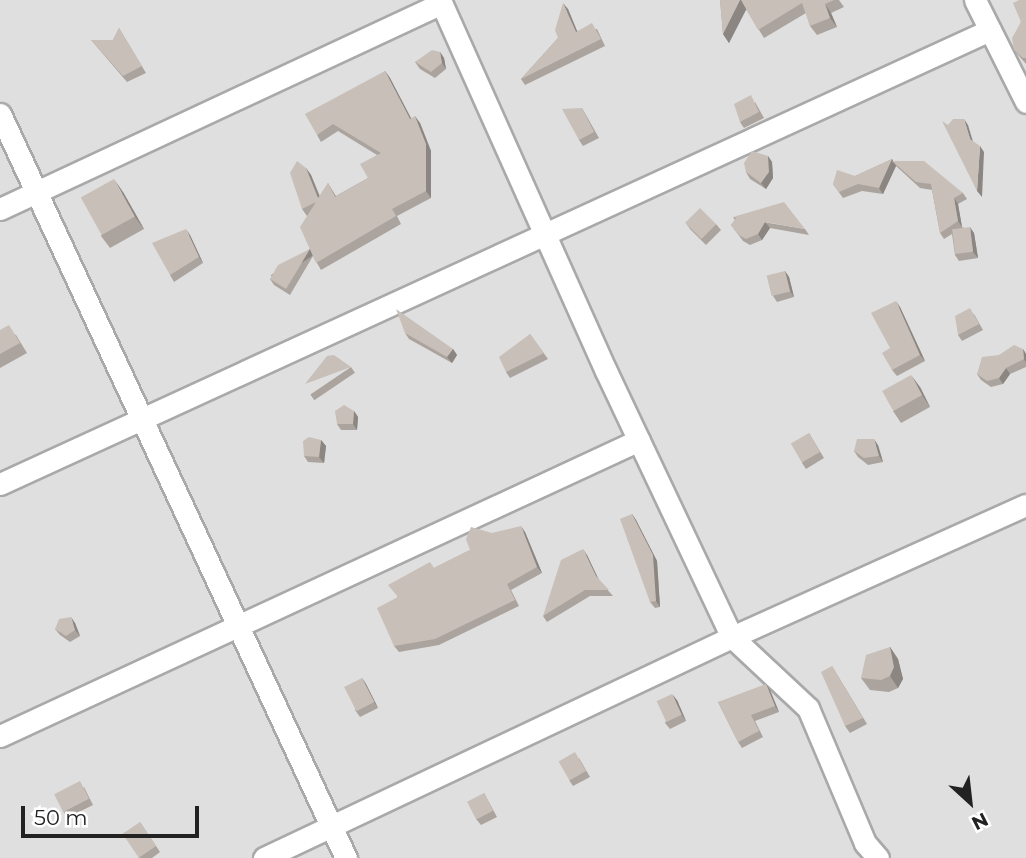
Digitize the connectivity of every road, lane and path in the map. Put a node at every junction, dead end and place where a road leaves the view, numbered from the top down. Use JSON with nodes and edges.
{"nodes":[{"id":1,"x":975,"y":0,"type":"edge"},
{"id":2,"x":440,"y":2,"type":"edge"},
{"id":3,"x":990,"y":30,"type":"junction"},
{"id":4,"x":1026,"y":102,"type":"edge"},
{"id":5,"x":0,"y":114,"type":"edge"},
{"id":6,"x":36,"y":192,"type":"junction"},
{"id":7,"x":0,"y":209,"type":"edge"},
{"id":8,"x":545,"y":235,"type":"junction"},
{"id":9,"x":142,"y":420,"type":"junction"},
{"id":10,"x":639,"y":440,"type":"junction"},
{"id":11,"x":0,"y":484,"type":"edge"},
{"id":12,"x":1026,"y":505,"type":"edge"},
{"id":13,"x":237,"y":624,"type":"junction"},
{"id":14,"x":732,"y":637,"type":"junction"},
{"id":15,"x":0,"y":736,"type":"edge"},
{"id":16,"x":331,"y":827,"type":"junction"},
{"id":17,"x":264,"y":858,"type":"edge"},
{"id":18,"x":346,"y":858,"type":"edge"},
{"id":19,"x":878,"y":858,"type":"edge"}],
"edges":[{"from":1,"to":3,"type":"street"},
{"from":2,"to":6,"type":"street"},
{"from":2,"to":8,"type":"street"},
{"from":3,"to":4,"type":"street"},
{"from":3,"to":8,"type":"street"},
{"from":5,"to":6,"type":"street"},
{"from":6,"to":7,"type":"street"},
{"from":6,"to":9,"type":"street"},
{"from":8,"to":9,"type":"street"},
{"from":8,"to":10,"type":"street"},
{"from":9,"to":11,"type":"street"},
{"from":9,"to":13,"type":"street"},
{"from":10,"to":13,"type":"street"},
{"from":10,"to":14,"type":"street"},
{"from":12,"to":14,"type":"street"},
{"from":13,"to":15,"type":"street"},
{"from":13,"to":16,"type":"street"},
{"from":14,"to":16,"type":"street"},
{"from":14,"to":19,"type":"street"},
{"from":16,"to":17,"type":"street"},
{"from":16,"to":18,"type":"street"}]}
